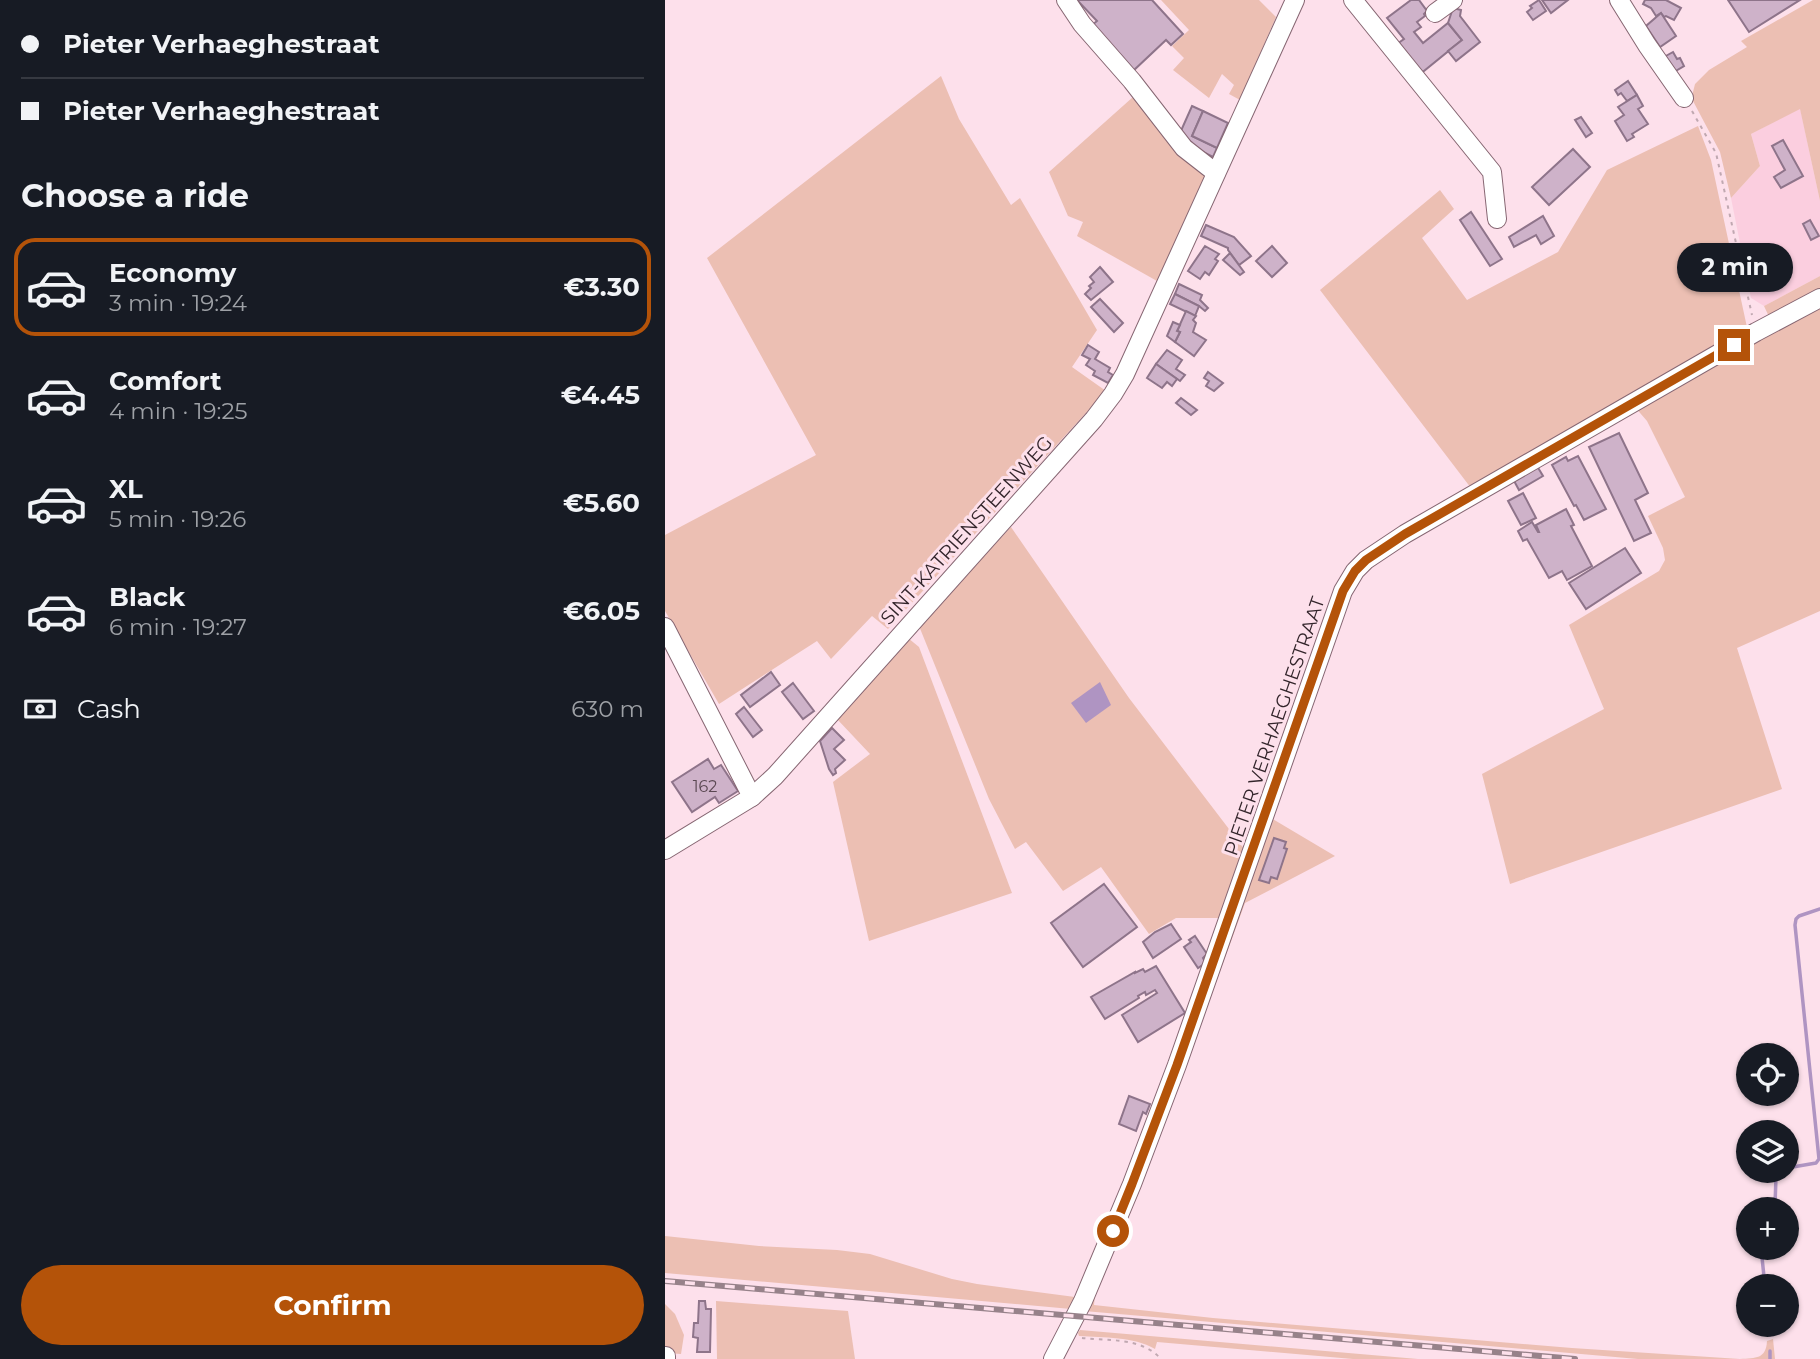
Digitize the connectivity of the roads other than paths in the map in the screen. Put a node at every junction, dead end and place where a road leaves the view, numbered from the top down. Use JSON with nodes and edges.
{"nodes":[{"id":1,"x":1066,"y":0,"type":"edge"},
{"id":2,"x":1296,"y":0,"type":"edge"},
{"id":3,"x":1353,"y":0,"type":"edge"},
{"id":4,"x":1453,"y":0,"type":"edge"},
{"id":5,"x":1619,"y":0,"type":"edge"},
{"id":6,"x":1436,"y":13,"type":"dead end"},
{"id":7,"x":1684,"y":98,"type":"road end"},
{"id":8,"x":1216,"y":173,"type":"junction"},
{"id":9,"x":1497,"y":219,"type":"dead end"},
{"id":10,"x":1820,"y":298,"type":"edge"},
{"id":11,"x":665,"y":627,"type":"edge"},
{"id":12,"x":752,"y":797,"type":"junction"},
{"id":13,"x":665,"y":850,"type":"edge"},
{"id":14,"x":1053,"y":1359,"type":"edge"}],
"edges":[{"from":1,"to":8,"type":"street"},
{"from":2,"to":8,"type":"street","name":"SINT-KATRIENSTEENWEG"},
{"from":3,"to":9,"type":"street"},
{"from":4,"to":6,"type":"street"},
{"from":5,"to":7,"type":"street"},
{"from":8,"to":12,"type":"street","name":"SINT-KATRIENSTEENWEG"},
{"from":10,"to":14,"type":"street","name":"PIETER VERHAEGHESTRAAT"},
{"from":11,"to":12,"type":"street"},
{"from":12,"to":13,"type":"street","name":"SINT-KATRIENSTEENWEG"}]}
